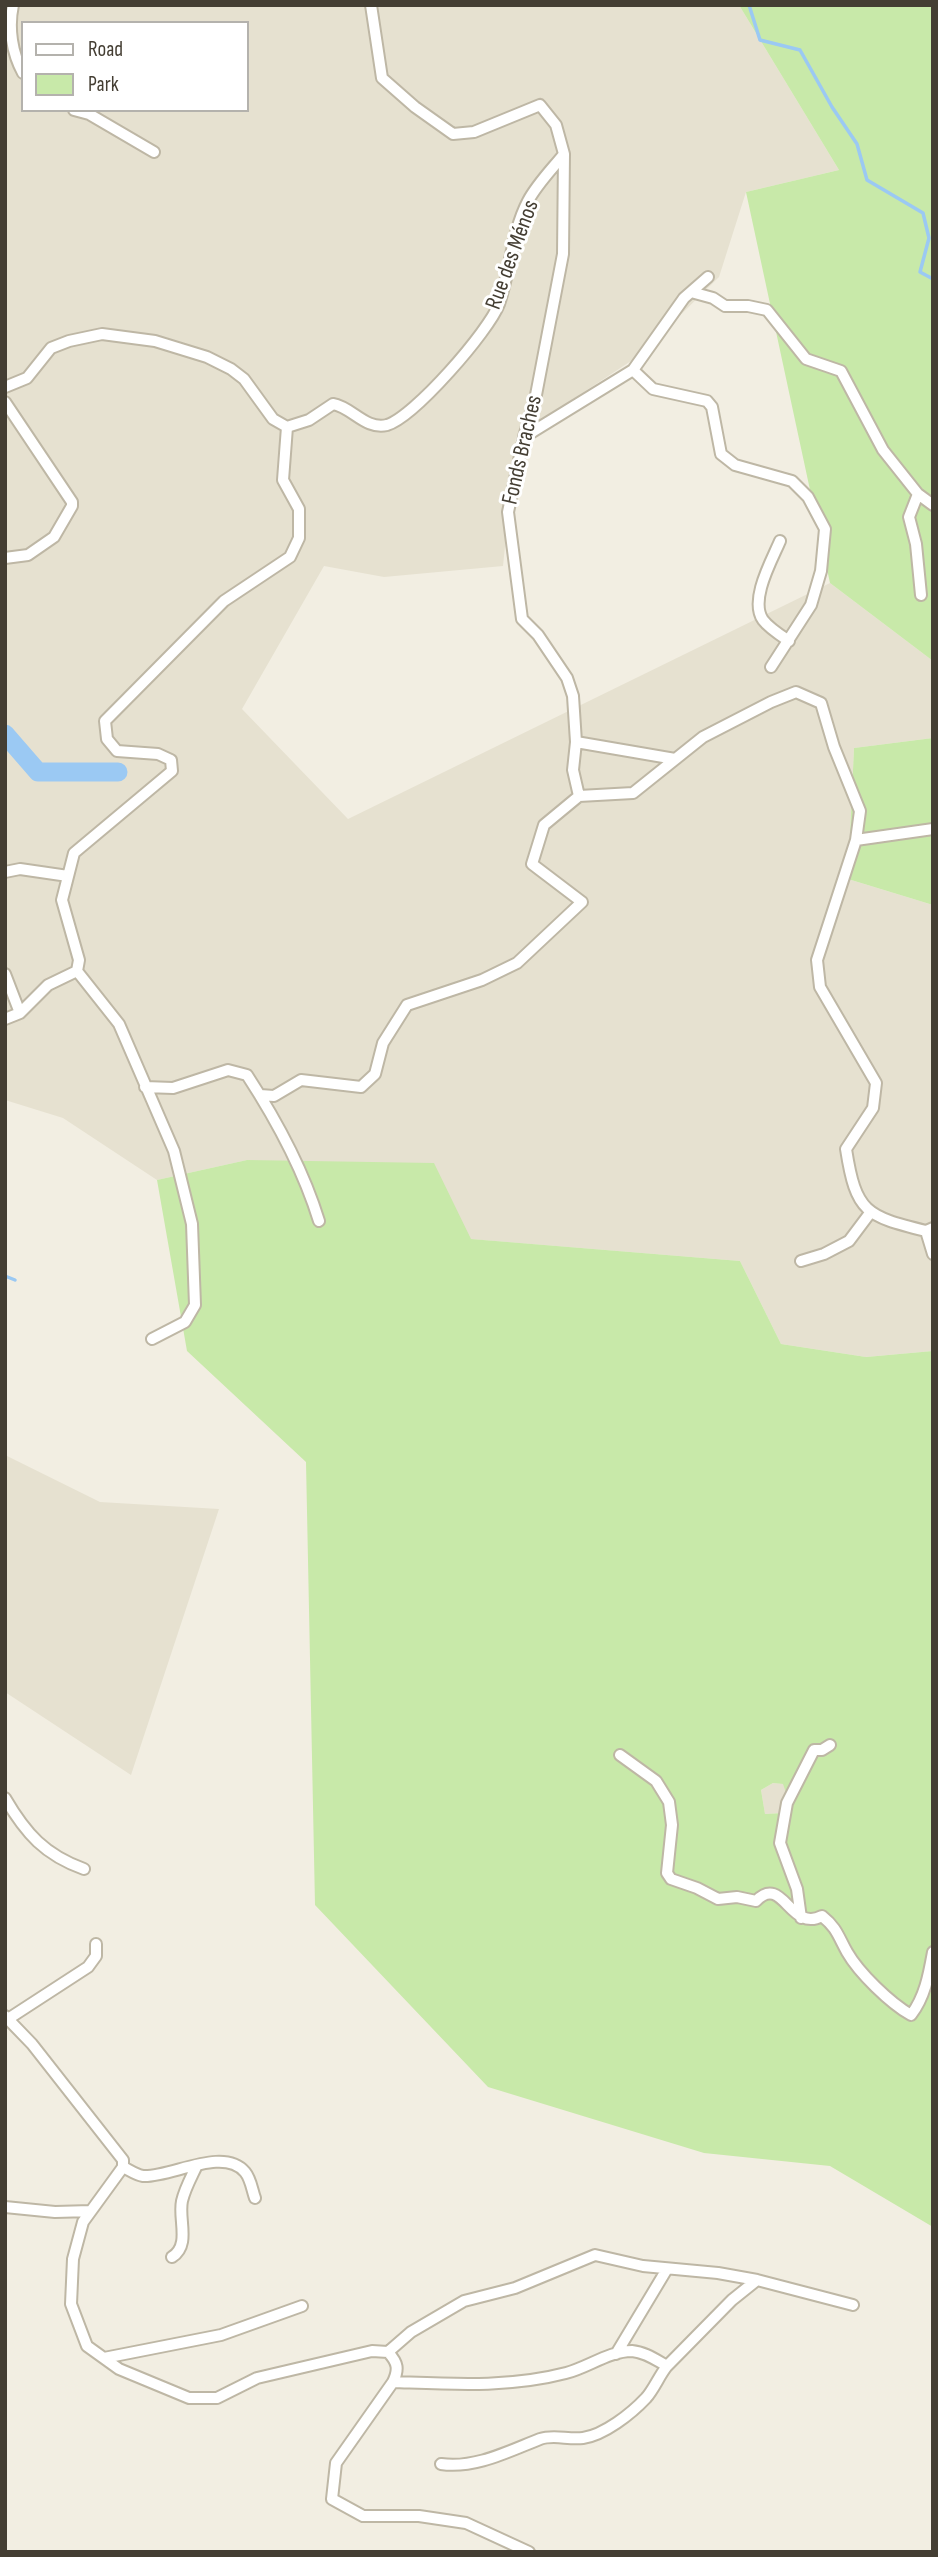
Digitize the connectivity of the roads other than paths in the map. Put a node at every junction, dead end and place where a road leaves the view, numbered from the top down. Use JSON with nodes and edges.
{"nodes":[{"id":1,"x":13,"y":5,"type":"edge"},
{"id":2,"x":371,"y":5,"type":"edge"},
{"id":3,"x":21,"y":69,"type":"edge"},
{"id":4,"x":82,"y":112,"type":"edge"},
{"id":5,"x":154,"y":152,"type":"dead end"},
{"id":6,"x":564,"y":154,"type":"junction"},
{"id":7,"x":708,"y":277,"type":"dead end"},
{"id":8,"x":691,"y":292,"type":"junction"},
{"id":9,"x":633,"y":370,"type":"junction"},
{"id":10,"x":5,"y":387,"type":"edge"},
{"id":11,"x":5,"y":402,"type":"edge"},
{"id":12,"x":287,"y":427,"type":"junction"},
{"id":13,"x":524,"y":437,"type":"junction"},
{"id":14,"x":918,"y":494,"type":"junction"},
{"id":15,"x":933,"y":505,"type":"edge"},
{"id":16,"x":780,"y":541,"type":"dead end"},
{"id":17,"x":5,"y":558,"type":"edge"},
{"id":18,"x":921,"y":595,"type":"dead end"},
{"id":19,"x":789,"y":641,"type":"junction"},
{"id":20,"x":771,"y":667,"type":"dead end"},
{"id":21,"x":576,"y":742,"type":"junction"},
{"id":22,"x":675,"y":759,"type":"junction"},
{"id":23,"x":579,"y":796,"type":"junction"},
{"id":24,"x":933,"y":829,"type":"edge"},
{"id":25,"x":856,"y":840,"type":"junction"},
{"id":26,"x":5,"y":872,"type":"edge"},
{"id":27,"x":68,"y":876,"type":"junction"},
{"id":28,"x":77,"y":971,"type":"junction"},
{"id":29,"x":5,"y":974,"type":"edge"},
{"id":30,"x":20,"y":1013,"type":"junction"},
{"id":31,"x":5,"y":1019,"type":"edge"},
{"id":32,"x":145,"y":1087,"type":"junction"},
{"id":33,"x":260,"y":1095,"type":"junction"},
{"id":34,"x":870,"y":1213,"type":"junction"},
{"id":35,"x":319,"y":1222,"type":"dead end"},
{"id":36,"x":930,"y":1229,"type":"edge"},
{"id":37,"x":933,"y":1254,"type":"edge"},
{"id":38,"x":801,"y":1261,"type":"dead end"},
{"id":39,"x":152,"y":1339,"type":"dead end"},
{"id":40,"x":830,"y":1745,"type":"dead end"},
{"id":41,"x":620,"y":1755,"type":"dead end"},
{"id":42,"x":5,"y":1798,"type":"edge"},
{"id":43,"x":84,"y":1869,"type":"dead end"},
{"id":44,"x":801,"y":1918,"type":"junction"},
{"id":45,"x":96,"y":1944,"type":"dead end"},
{"id":46,"x":933,"y":1952,"type":"edge"},
{"id":47,"x":7,"y":2017,"type":"edge"},
{"id":48,"x":197,"y":2165,"type":"junction"},
{"id":49,"x":123,"y":2166,"type":"junction"},
{"id":50,"x":255,"y":2198,"type":"dead end"},
{"id":51,"x":5,"y":2207,"type":"edge"},
{"id":52,"x":90,"y":2211,"type":"junction"},
{"id":53,"x":172,"y":2257,"type":"dead end"},
{"id":54,"x":667,"y":2269,"type":"junction"},
{"id":55,"x":757,"y":2280,"type":"junction"},
{"id":56,"x":853,"y":2305,"type":"dead end"},
{"id":57,"x":302,"y":2306,"type":"dead end"},
{"id":58,"x":388,"y":2352,"type":"junction"},
{"id":59,"x":617,"y":2354,"type":"junction"},
{"id":60,"x":104,"y":2358,"type":"junction"},
{"id":61,"x":667,"y":2366,"type":"junction"},
{"id":62,"x":393,"y":2382,"type":"junction"},
{"id":63,"x":441,"y":2464,"type":"dead end"},
{"id":64,"x":529,"y":2552,"type":"edge"}],
"edges":[{"from":1,"to":3,"type":"street"},
{"from":2,"to":6,"type":"street","name":"Fonds Braches"},
{"from":4,"to":5,"type":"street"},
{"from":6,"to":12,"type":"street","name":"Rue des Ménos"},
{"from":6,"to":13,"type":"street","name":"Fonds Braches"},
{"from":7,"to":8,"type":"street"},
{"from":8,"to":9,"type":"street"},
{"from":8,"to":14,"type":"street"},
{"from":9,"to":13,"type":"street"},
{"from":9,"to":19,"type":"street"},
{"from":10,"to":12,"type":"street"},
{"from":11,"to":17,"type":"street"},
{"from":12,"to":27,"type":"street"},
{"from":13,"to":21,"type":"street","name":"Fonds Braches"},
{"from":14,"to":15,"type":"street"},
{"from":14,"to":18,"type":"street"},
{"from":16,"to":19,"type":"street"},
{"from":19,"to":20,"type":"street"},
{"from":21,"to":22,"type":"street"},
{"from":21,"to":23,"type":"street","name":"Fonds Braches"},
{"from":22,"to":23,"type":"street"},
{"from":22,"to":25,"type":"street"},
{"from":23,"to":33,"type":"street"},
{"from":24,"to":25,"type":"street"},
{"from":25,"to":34,"type":"street"},
{"from":26,"to":27,"type":"street"},
{"from":27,"to":28,"type":"street"},
{"from":28,"to":30,"type":"street"},
{"from":28,"to":32,"type":"street"},
{"from":29,"to":30,"type":"street"},
{"from":30,"to":31,"type":"street"},
{"from":32,"to":33,"type":"street"},
{"from":32,"to":39,"type":"street"},
{"from":33,"to":35,"type":"street"},
{"from":34,"to":36,"type":"street"},
{"from":34,"to":38,"type":"street"},
{"from":36,"to":37,"type":"street"},
{"from":40,"to":44,"type":"street"},
{"from":41,"to":44,"type":"street"},
{"from":42,"to":43,"type":"street"},
{"from":44,"to":46,"type":"street"},
{"from":45,"to":47,"type":"street"},
{"from":47,"to":49,"type":"street"},
{"from":48,"to":49,"type":"street"},
{"from":48,"to":50,"type":"street"},
{"from":48,"to":53,"type":"street"},
{"from":49,"to":52,"type":"street"},
{"from":51,"to":52,"type":"street"},
{"from":52,"to":60,"type":"street"},
{"from":54,"to":55,"type":"street"},
{"from":54,"to":58,"type":"street"},
{"from":54,"to":59,"type":"street"},
{"from":55,"to":56,"type":"street"},
{"from":55,"to":61,"type":"street"},
{"from":57,"to":60,"type":"street"},
{"from":58,"to":60,"type":"street"},
{"from":58,"to":62,"type":"street"},
{"from":59,"to":61,"type":"street"},
{"from":59,"to":62,"type":"street"},
{"from":61,"to":63,"type":"street"},
{"from":62,"to":64,"type":"street"}]}
